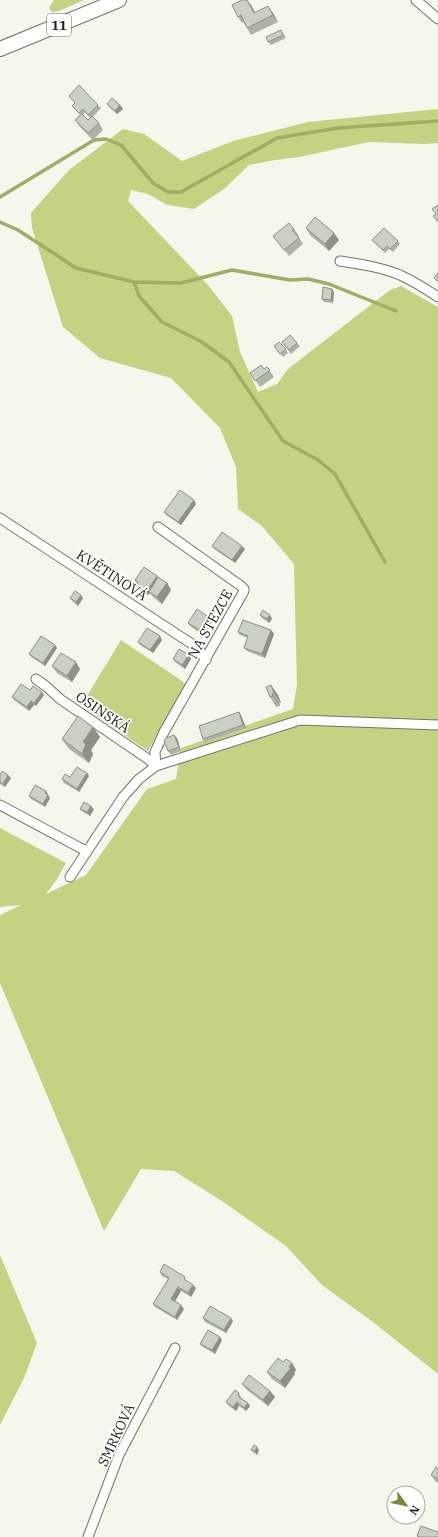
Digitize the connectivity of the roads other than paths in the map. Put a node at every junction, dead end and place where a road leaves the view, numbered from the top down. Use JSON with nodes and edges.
{"nodes":[{"id":1,"x":119,"y":0,"type":"edge"},
{"id":2,"x":416,"y":0,"type":"edge"},
{"id":3,"x":438,"y":19,"type":"edge"},
{"id":4,"x":0,"y":49,"type":"edge"},
{"id":5,"x":340,"y":261,"type":"dead end"},
{"id":6,"x":438,"y":297,"type":"edge"},
{"id":7,"x":0,"y":518,"type":"edge"},
{"id":8,"x":158,"y":527,"type":"dead end"},
{"id":9,"x":206,"y":660,"type":"junction"},
{"id":10,"x":36,"y":679,"type":"dead end"},
{"id":11,"x":438,"y":725,"type":"edge"},
{"id":12,"x":156,"y":766,"type":"junction"},
{"id":13,"x":0,"y":806,"type":"edge"},
{"id":14,"x":86,"y":851,"type":"junction"},
{"id":15,"x":70,"y":877,"type":"dead end"},
{"id":16,"x":175,"y":1348,"type":"dead end"},
{"id":17,"x":88,"y":1537,"type":"edge"}],
"edges":[{"from":1,"to":4,"type":"main road","number":"11"},
{"from":2,"to":3,"type":"street"},
{"from":5,"to":6,"type":"street"},
{"from":7,"to":9,"type":"street","name":"KVĚTINOVÁ"},
{"from":8,"to":9,"type":"street","name":"NA STEZCE"},
{"from":9,"to":12,"type":"street","name":"NA STEZCE"},
{"from":10,"to":12,"type":"street","name":"OSINSKÁ"},
{"from":11,"to":12,"type":"street"},
{"from":12,"to":14,"type":"street"},
{"from":13,"to":14,"type":"street"},
{"from":14,"to":15,"type":"street"},
{"from":16,"to":17,"type":"street","name":"SMRKOVÁ"}]}
